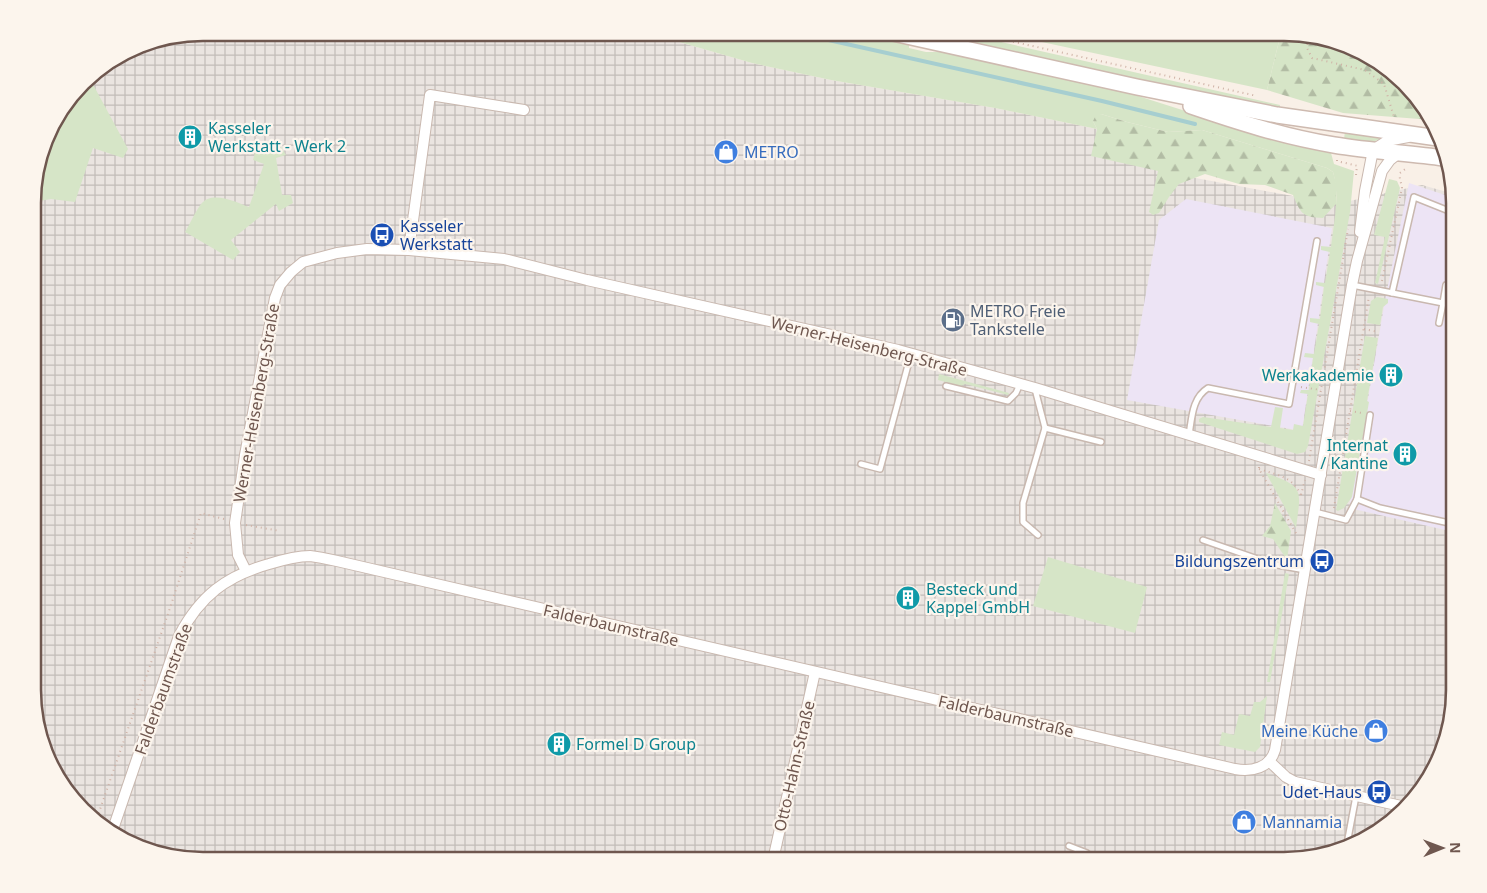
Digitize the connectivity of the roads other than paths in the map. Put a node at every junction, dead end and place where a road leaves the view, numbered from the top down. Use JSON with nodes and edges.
{"nodes":[{"id":1,"x":950,"y":41,"type":"edge"},
{"id":2,"x":1137,"y":87,"type":"junction"},
{"id":3,"x":524,"y":110,"type":"dead end"},
{"id":4,"x":1421,"y":136,"type":"junction"},
{"id":5,"x":1431,"y":137,"type":"edge"},
{"id":6,"x":1374,"y":150,"type":"junction"},
{"id":7,"x":1400,"y":152,"type":"junction"},
{"id":8,"x":1439,"y":157,"type":"edge"},
{"id":9,"x":1445,"y":209,"type":"edge"},
{"id":10,"x":1317,"y":241,"type":"dead end"},
{"id":11,"x":409,"y":250,"type":"junction"},
{"id":12,"x":1357,"y":261,"type":"junction"},
{"id":13,"x":1352,"y":285,"type":"junction"},
{"id":14,"x":1445,"y":291,"type":"edge"},
{"id":15,"x":1392,"y":293,"type":"junction"},
{"id":16,"x":1443,"y":304,"type":"junction"},
{"id":17,"x":1440,"y":323,"type":"dead end"},
{"id":18,"x":911,"y":354,"type":"junction"},
{"id":19,"x":1020,"y":384,"type":"junction"},
{"id":20,"x":946,"y":386,"type":"dead end"},
{"id":21,"x":1035,"y":388,"type":"junction"},
{"id":22,"x":1370,"y":415,"type":"road end"},
{"id":23,"x":1045,"y":428,"type":"junction"},
{"id":24,"x":1189,"y":435,"type":"junction"},
{"id":25,"x":1101,"y":442,"type":"dead end"},
{"id":26,"x":861,"y":464,"type":"dead end"},
{"id":27,"x":1321,"y":475,"type":"junction"},
{"id":28,"x":1356,"y":499,"type":"junction"},
{"id":29,"x":1315,"y":512,"type":"junction"},
{"id":30,"x":1445,"y":522,"type":"edge"},
{"id":31,"x":1038,"y":535,"type":"dead end"},
{"id":32,"x":1203,"y":540,"type":"dead end"},
{"id":33,"x":1305,"y":570,"type":"junction"},
{"id":34,"x":246,"y":571,"type":"junction"},
{"id":35,"x":815,"y":672,"type":"junction"},
{"id":36,"x":1269,"y":761,"type":"junction"},
{"id":37,"x":1356,"y":796,"type":"junction"},
{"id":38,"x":1397,"y":805,"type":"edge"},
{"id":39,"x":115,"y":825,"type":"edge"},
{"id":40,"x":1348,"y":838,"type":"edge"},
{"id":41,"x":1069,"y":846,"type":"dead end"},
{"id":42,"x":774,"y":851,"type":"edge"},
{"id":43,"x":1082,"y":851,"type":"edge"}],
"edges":[{"from":1,"to":2,"type":"main road"},
{"from":2,"to":4,"type":"main road"},
{"from":2,"to":6,"type":"main road"},
{"from":3,"to":11,"type":"street"},
{"from":4,"to":5,"type":"main road"},
{"from":4,"to":6,"type":"street"},
{"from":6,"to":7,"type":"main road"},
{"from":6,"to":12,"type":"street"},
{"from":7,"to":8,"type":"main road"},
{"from":7,"to":12,"type":"street"},
{"from":9,"to":15,"type":"lane"},
{"from":10,"to":24,"type":"lane"},
{"from":11,"to":18,"type":"street","name":"Werner-Heisenberg-Straße"},
{"from":11,"to":34,"type":"street","name":"Werner-Heisenberg-Straße"},
{"from":12,"to":13,"type":"street"},
{"from":13,"to":15,"type":"lane"},
{"from":13,"to":27,"type":"street"},
{"from":14,"to":16,"type":"lane"},
{"from":15,"to":16,"type":"lane"},
{"from":16,"to":17,"type":"lane"},
{"from":18,"to":19,"type":"street","name":"Werner-Heisenberg-Straße"},
{"from":18,"to":26,"type":"lane"},
{"from":19,"to":20,"type":"lane"},
{"from":19,"to":21,"type":"street","name":"Werner-Heisenberg-Straße"},
{"from":21,"to":23,"type":"lane"},
{"from":21,"to":24,"type":"street","name":"Werner-Heisenberg-Straße"},
{"from":22,"to":28,"type":"lane"},
{"from":23,"to":25,"type":"lane"},
{"from":23,"to":31,"type":"lane"},
{"from":24,"to":27,"type":"street","name":"Werner-Heisenberg-Straße"},
{"from":27,"to":29,"type":"street"},
{"from":28,"to":29,"type":"lane"},
{"from":28,"to":30,"type":"lane"},
{"from":29,"to":33,"type":"street"},
{"from":32,"to":33,"type":"lane"},
{"from":33,"to":36,"type":"street"},
{"from":34,"to":35,"type":"street","name":"Falderbaumstraße"},
{"from":34,"to":39,"type":"street","name":"Falderbaumstraße"},
{"from":35,"to":36,"type":"street","name":"Falderbaumstraße"},
{"from":35,"to":42,"type":"street","name":"Otto-Hahn-Straße"},
{"from":36,"to":37,"type":"street"},
{"from":37,"to":38,"type":"street"},
{"from":37,"to":40,"type":"lane"},
{"from":41,"to":43,"type":"lane"}]}
